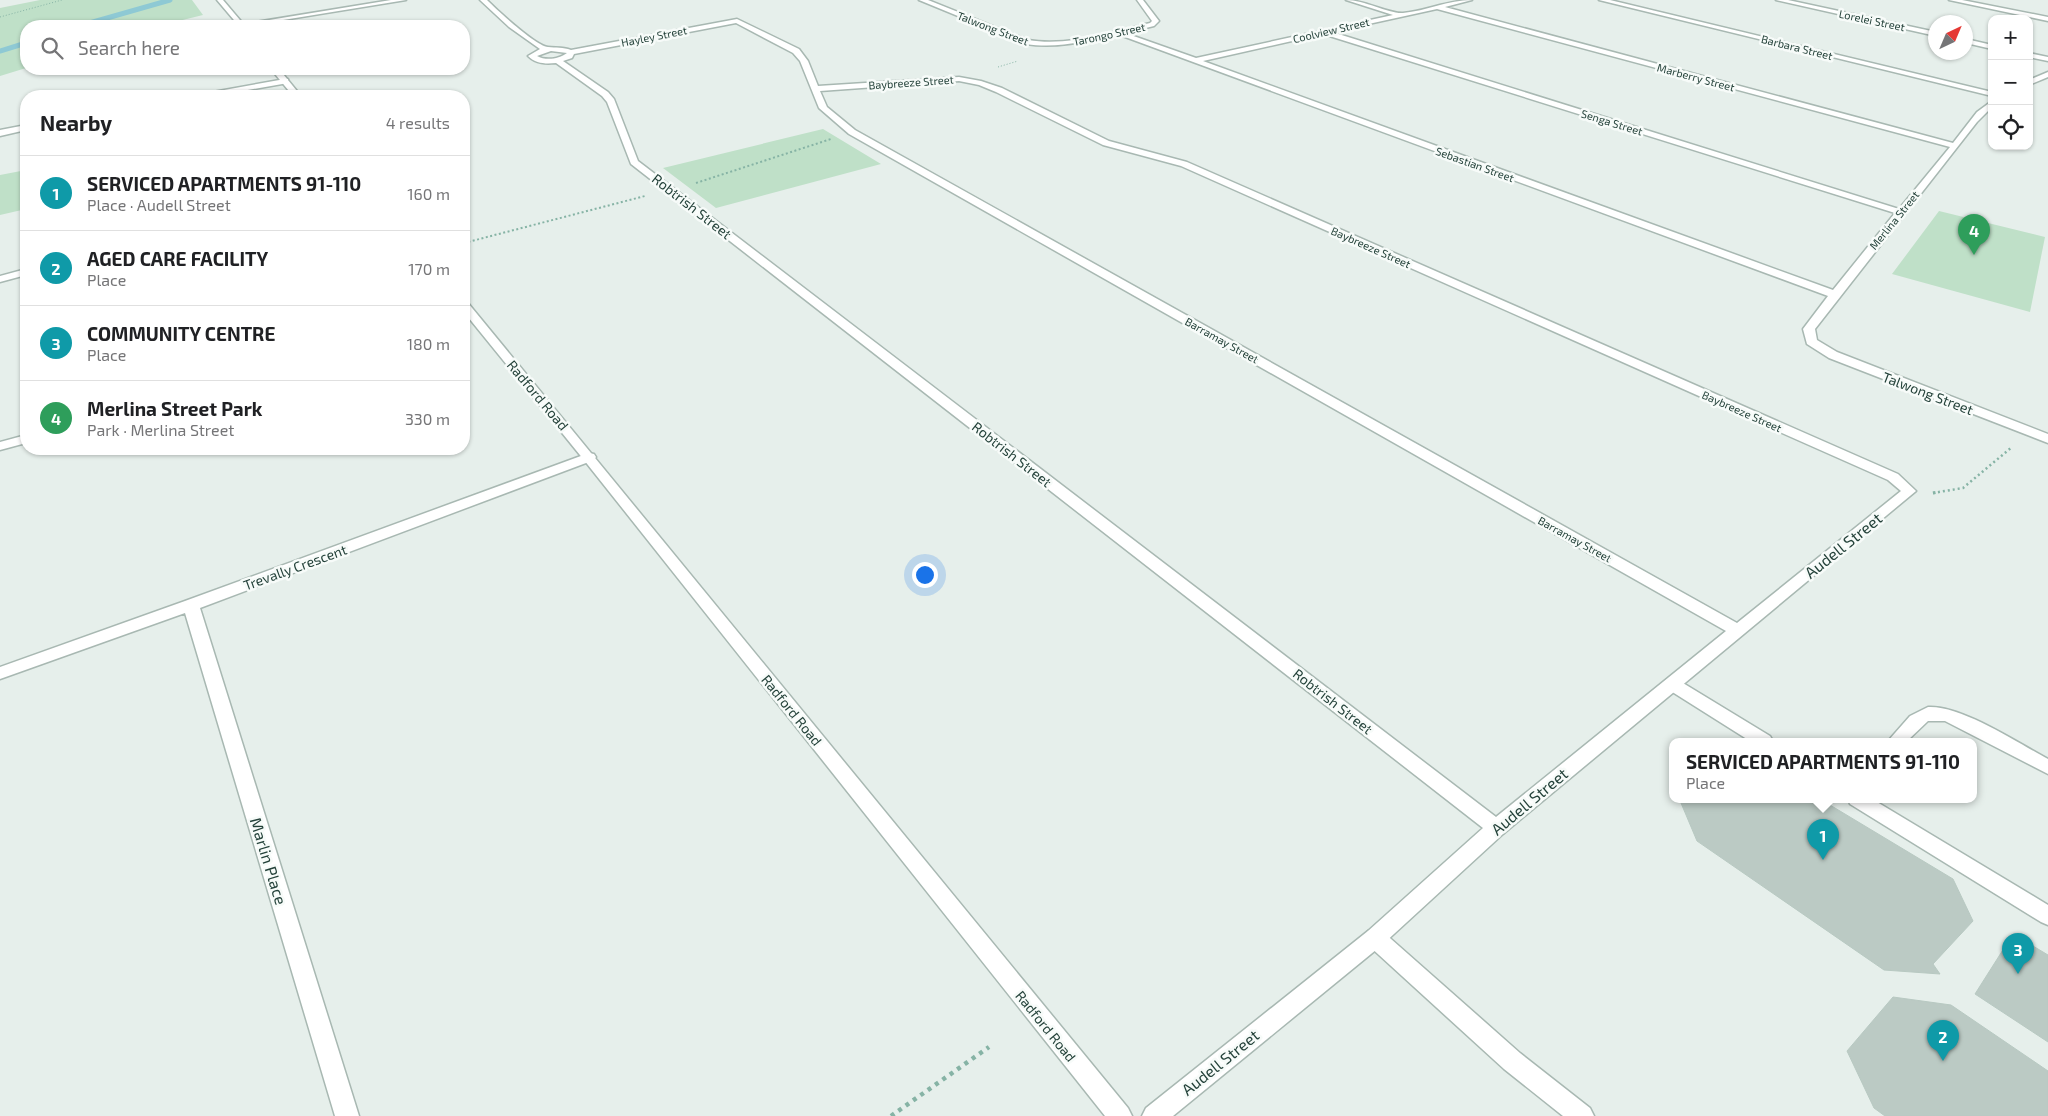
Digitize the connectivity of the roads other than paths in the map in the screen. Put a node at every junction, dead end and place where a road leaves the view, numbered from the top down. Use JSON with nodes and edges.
{"nodes":[{"id":1,"x":220,"y":0,"type":"edge"},
{"id":2,"x":403,"y":0,"type":"edge"},
{"id":3,"x":483,"y":0,"type":"edge"},
{"id":4,"x":922,"y":0,"type":"edge"},
{"id":5,"x":1140,"y":0,"type":"edge"},
{"id":6,"x":1349,"y":0,"type":"edge"},
{"id":7,"x":1469,"y":0,"type":"edge"},
{"id":8,"x":1602,"y":0,"type":"edge"},
{"id":9,"x":1779,"y":0,"type":"edge"},
{"id":10,"x":1952,"y":0,"type":"edge"},
{"id":11,"x":1436,"y":7,"type":"junction"},
{"id":12,"x":1401,"y":15,"type":"junction"},
{"id":13,"x":2048,"y":19,"type":"edge"},
{"id":14,"x":237,"y":20,"type":"edge"},
{"id":15,"x":279,"y":20,"type":"edge"},
{"id":16,"x":737,"y":21,"type":"joint"},
{"id":17,"x":1117,"y":32,"type":"junction"},
{"id":18,"x":1324,"y":32,"type":"junction"},
{"id":19,"x":1928,"y":32,"type":"edge"},
{"id":20,"x":1066,"y":43,"type":"joint"},
{"id":21,"x":1973,"y":43,"type":"edge"},
{"id":22,"x":1988,"y":46,"type":"edge"},
{"id":23,"x":546,"y":50,"type":"junction"},
{"id":24,"x":571,"y":52,"type":"junction"},
{"id":25,"x":2033,"y":56,"type":"edge"},
{"id":26,"x":2048,"y":59,"type":"edge"},
{"id":27,"x":557,"y":60,"type":"junction"},
{"id":28,"x":1193,"y":61,"type":"junction"},
{"id":29,"x":2048,"y":74,"type":"edge"},
{"id":30,"x":280,"y":75,"type":"edge"},
{"id":31,"x":285,"y":81,"type":"junction"},
{"id":32,"x":2033,"y":82,"type":"edge"},
{"id":33,"x":815,"y":89,"type":"junction"},
{"id":34,"x":235,"y":90,"type":"edge"},
{"id":35,"x":292,"y":90,"type":"edge"},
{"id":36,"x":1988,"y":93,"type":"edge"},
{"id":37,"x":1989,"y":105,"type":"edge"},
{"id":38,"x":20,"y":129,"type":"edge"},
{"id":39,"x":0,"y":133,"type":"edge"},
{"id":40,"x":1955,"y":146,"type":"junction"},
{"id":41,"x":1900,"y":212,"type":"junction"},
{"id":42,"x":20,"y":274,"type":"edge"},
{"id":43,"x":0,"y":279,"type":"edge"},
{"id":44,"x":1834,"y":294,"type":"junction"},
{"id":45,"x":470,"y":312,"type":"edge"},
{"id":46,"x":1811,"y":342,"type":"joint"},
{"id":47,"x":2048,"y":439,"type":"edge"},
{"id":48,"x":20,"y":441,"type":"edge"},
{"id":49,"x":0,"y":446,"type":"edge"},
{"id":50,"x":589,"y":457,"type":"junction"},
{"id":51,"x":1909,"y":491,"type":"joint"},
{"id":52,"x":191,"y":605,"type":"junction"},
{"id":53,"x":1738,"y":631,"type":"junction"},
{"id":54,"x":0,"y":674,"type":"edge"},
{"id":55,"x":1672,"y":684,"type":"junction"},
{"id":56,"x":1759,"y":738,"type":"edge"},
{"id":57,"x":1900,"y":738,"type":"edge"},
{"id":58,"x":2048,"y":767,"type":"edge"},
{"id":59,"x":1864,"y":803,"type":"edge"},
{"id":60,"x":1496,"y":828,"type":"junction"},
{"id":61,"x":2048,"y":916,"type":"edge"},
{"id":62,"x":1375,"y":938,"type":"junction"},
{"id":63,"x":347,"y":1116,"type":"edge"},
{"id":64,"x":1120,"y":1116,"type":"edge"},
{"id":65,"x":1154,"y":1116,"type":"edge"},
{"id":66,"x":1582,"y":1116,"type":"edge"}],
"edges":[{"from":1,"to":14,"type":"street"},
{"from":2,"to":15,"type":"street"},
{"from":3,"to":23,"type":"street"},
{"from":4,"to":20,"type":"street","name":"Talwong Street"},
{"from":5,"to":17,"type":"street","name":"Tarongo Street"},
{"from":6,"to":12,"type":"street"},
{"from":7,"to":11,"type":"street","name":"Coolview Street"},
{"from":8,"to":36,"type":"street","name":"Barbara Street"},
{"from":9,"to":19,"type":"street","name":"Lorelei Street"},
{"from":10,"to":13,"type":"street"},
{"from":11,"to":12,"type":"street","name":"Coolview Street"},
{"from":11,"to":40,"type":"street","name":"Marberry Street"},
{"from":12,"to":18,"type":"street","name":"Coolview Street"},
{"from":16,"to":24,"type":"street","name":"Hayley Street"},
{"from":16,"to":33,"type":"street","name":"Barramay Street"},
{"from":17,"to":20,"type":"street","name":"Tarongo Street"},
{"from":17,"to":28,"type":"street","name":"Sebastian Street"},
{"from":18,"to":28,"type":"street","name":"Coolview Street"},
{"from":18,"to":41,"type":"street","name":"Senga Street"},
{"from":21,"to":22,"type":"street"},
{"from":23,"to":24,"type":"street"},
{"from":23,"to":27,"type":"street"},
{"from":24,"to":27,"type":"street"},
{"from":25,"to":26,"type":"street"},
{"from":27,"to":60,"type":"street","name":"Robtrish Street"},
{"from":28,"to":44,"type":"street","name":"Sebastian Street"},
{"from":29,"to":32,"type":"street"},
{"from":30,"to":31,"type":"street"},
{"from":31,"to":34,"type":"street"},
{"from":31,"to":35,"type":"street"},
{"from":33,"to":51,"type":"street","name":"Baybreeze Street"},
{"from":33,"to":53,"type":"street","name":"Barramay Street"},
{"from":37,"to":40,"type":"street","name":"Merlina Street"},
{"from":38,"to":39,"type":"street"},
{"from":40,"to":41,"type":"street","name":"Merlina Street"},
{"from":41,"to":44,"type":"street","name":"Merlina Street"},
{"from":42,"to":43,"type":"street"},
{"from":44,"to":46,"type":"street","name":"Merlina Street"},
{"from":45,"to":50,"type":"street","name":"Radford Road"},
{"from":46,"to":47,"type":"street","name":"Talwong Street"},
{"from":48,"to":49,"type":"street"},
{"from":50,"to":52,"type":"street","name":"Trevally Crescent"},
{"from":50,"to":64,"type":"street","name":"Radford Road"},
{"from":51,"to":53,"type":"street","name":"Audell Street"},
{"from":52,"to":54,"type":"street","name":"Trevally Crescent"},
{"from":52,"to":63,"type":"street","name":"Marlin Place"},
{"from":53,"to":55,"type":"street","name":"Audell Street"},
{"from":55,"to":56,"type":"street"},
{"from":55,"to":60,"type":"street","name":"Audell Street"},
{"from":57,"to":58,"type":"street"},
{"from":59,"to":61,"type":"street"},
{"from":60,"to":62,"type":"street","name":"Audell Street"},
{"from":62,"to":65,"type":"street","name":"Audell Street"},
{"from":62,"to":66,"type":"street"}]}
